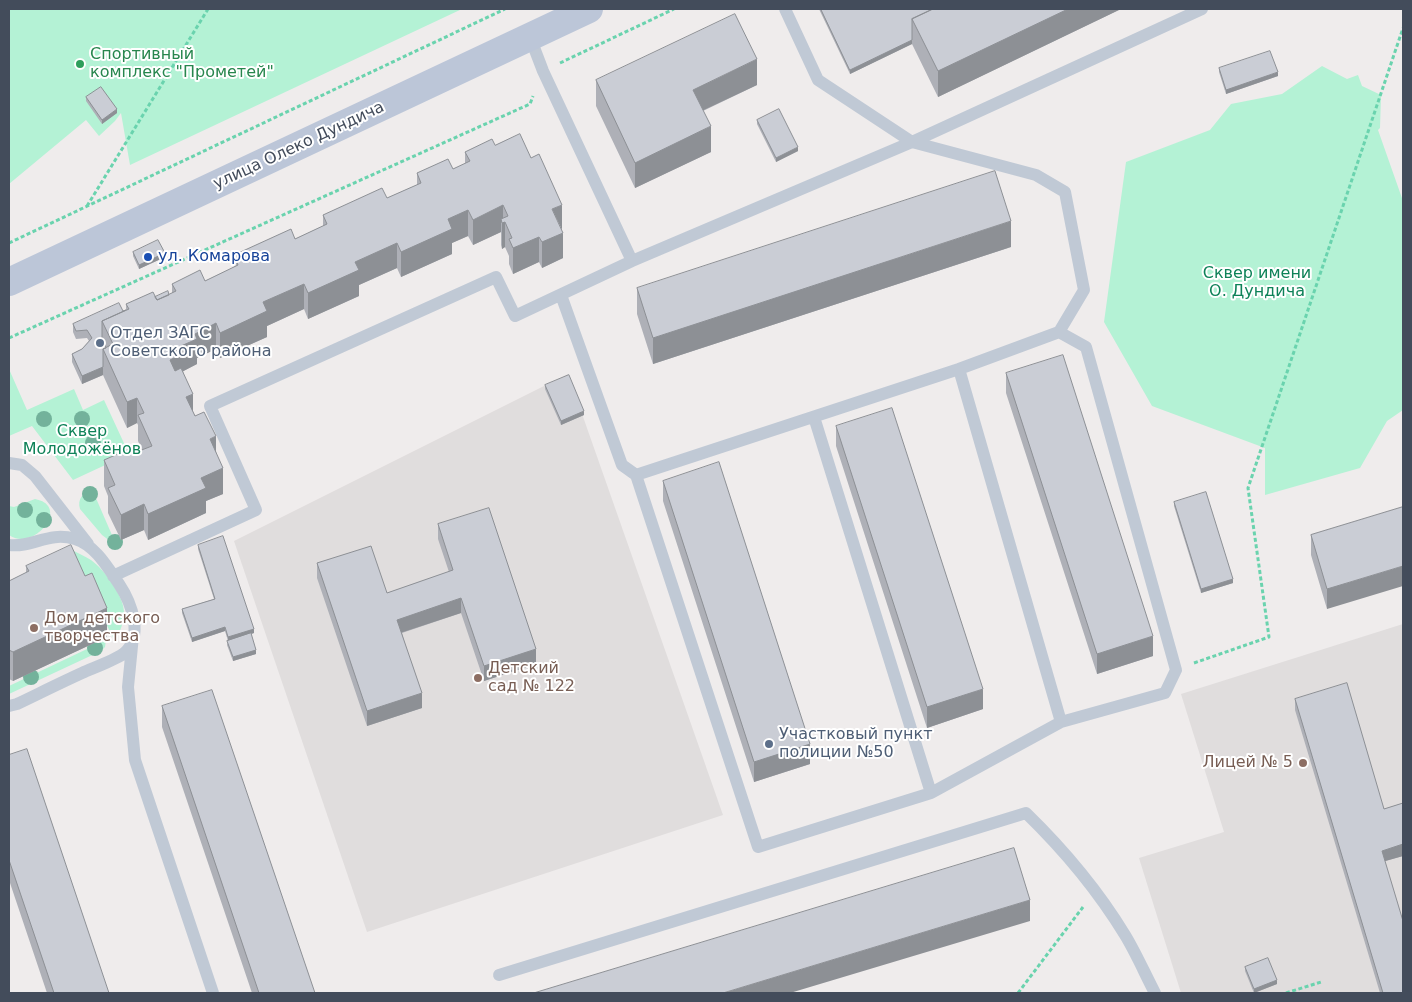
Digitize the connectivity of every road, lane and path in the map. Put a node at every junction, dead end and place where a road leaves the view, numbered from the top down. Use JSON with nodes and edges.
{"nodes":[{"id":1,"x":208,"y":9,"type":"edge"},
{"id":2,"x":505,"y":9,"type":"edge"},
{"id":3,"x":589,"y":9,"type":"edge"},
{"id":4,"x":674,"y":9,"type":"edge"},
{"id":5,"x":785,"y":9,"type":"edge"},
{"id":6,"x":1202,"y":9,"type":"edge"},
{"id":7,"x":1403,"y":28,"type":"edge"},
{"id":8,"x":530,"y":37,"type":"junction"},
{"id":9,"x":542,"y":71,"type":"junction"},
{"id":10,"x":912,"y":142,"type":"junction"},
{"id":11,"x":87,"y":207,"type":"junction"},
{"id":12,"x":9,"y":243,"type":"edge"},
{"id":13,"x":632,"y":261,"type":"junction"},
{"id":14,"x":9,"y":282,"type":"edge"},
{"id":15,"x":561,"y":295,"type":"junction"},
{"id":16,"x":1059,"y":332,"type":"junction"},
{"id":17,"x":9,"y":338,"type":"edge"},
{"id":18,"x":959,"y":369,"type":"junction"},
{"id":19,"x":814,"y":417,"type":"junction"},
{"id":20,"x":9,"y":462,"type":"edge"},
{"id":21,"x":636,"y":475,"type":"junction"},
{"id":22,"x":9,"y":545,"type":"edge"},
{"id":23,"x":91,"y":548,"type":"junction"},
{"id":24,"x":113,"y":576,"type":"junction"},
{"id":25,"x":134,"y":636,"type":"junction"},
{"id":26,"x":105,"y":662,"type":"junction"},
{"id":27,"x":1176,"y":670,"type":"junction"},
{"id":28,"x":128,"y":686,"type":"junction"},
{"id":29,"x":9,"y":706,"type":"edge"},
{"id":30,"x":1061,"y":722,"type":"junction"},
{"id":31,"x":931,"y":792,"type":"junction"},
{"id":32,"x":1095,"y":890,"type":"junction"},
{"id":33,"x":499,"y":975,"type":"dead end"},
{"id":34,"x":1322,"y":982,"type":"dead end"},
{"id":35,"x":213,"y":993,"type":"edge"},
{"id":36,"x":1018,"y":993,"type":"edge"},
{"id":37,"x":1155,"y":993,"type":"edge"},
{"id":38,"x":1286,"y":993,"type":"edge"}],
"edges":[{"from":1,"to":11,"type":"path"},
{"from":2,"to":11,"type":"path"},
{"from":3,"to":8,"type":"street","name":"улица Олеко Дундича"},
{"from":4,"to":9,"type":"path"},
{"from":5,"to":10,"type":"lane"},
{"from":6,"to":10,"type":"lane"},
{"from":7,"to":27,"type":"path"},
{"from":8,"to":9,"type":"lane"},
{"from":8,"to":14,"type":"street","name":"улица Олеко Дундича"},
{"from":9,"to":13,"type":"lane"},
{"from":9,"to":17,"type":"path"},
{"from":10,"to":13,"type":"lane"},
{"from":10,"to":16,"type":"lane"},
{"from":11,"to":12,"type":"path"},
{"from":13,"to":15,"type":"lane"},
{"from":15,"to":21,"type":"lane"},
{"from":15,"to":24,"type":"lane"},
{"from":16,"to":18,"type":"lane"},
{"from":16,"to":27,"type":"lane"},
{"from":18,"to":19,"type":"lane"},
{"from":18,"to":30,"type":"lane"},
{"from":19,"to":21,"type":"lane"},
{"from":19,"to":31,"type":"lane"},
{"from":20,"to":23,"type":"lane"},
{"from":21,"to":31,"type":"lane"},
{"from":22,"to":23,"type":"lane"},
{"from":23,"to":24,"type":"lane"},
{"from":24,"to":25,"type":"lane"},
{"from":25,"to":26,"type":"lane"},
{"from":25,"to":28,"type":"lane"},
{"from":26,"to":28,"type":"lane"},
{"from":26,"to":29,"type":"lane"},
{"from":27,"to":30,"type":"lane"},
{"from":28,"to":35,"type":"lane"},
{"from":30,"to":31,"type":"lane"},
{"from":32,"to":33,"type":"lane"},
{"from":32,"to":36,"type":"path"},
{"from":32,"to":37,"type":"lane"},
{"from":34,"to":38,"type":"path"}]}
